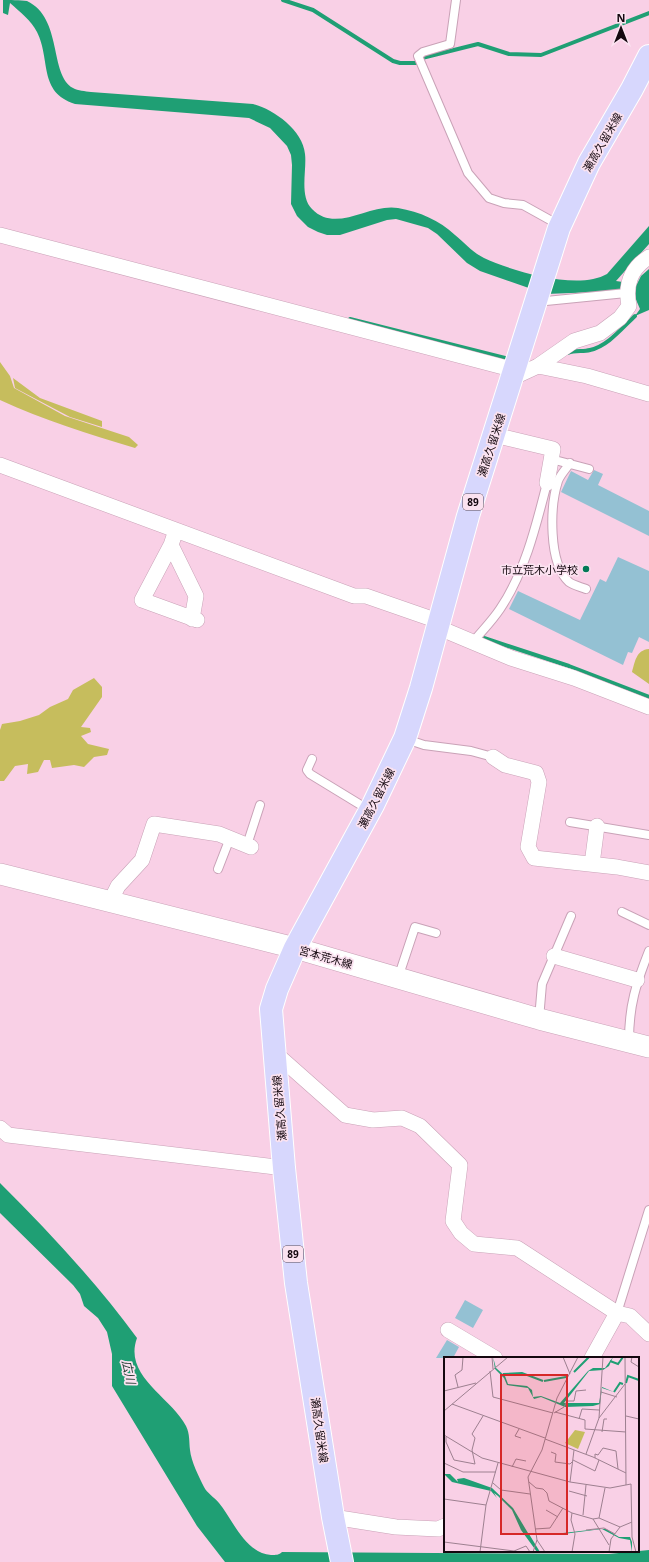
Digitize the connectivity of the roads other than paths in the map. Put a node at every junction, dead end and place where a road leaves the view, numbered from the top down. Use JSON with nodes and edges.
{"nodes":[{"id":1,"x":456,"y":0,"type":"edge"},
{"id":2,"x":649,"y":56,"type":"edge"},
{"id":3,"x":560,"y":226,"type":"junction"},
{"id":4,"x":0,"y":235,"type":"edge"},
{"id":5,"x":649,"y":257,"type":"edge"},
{"id":6,"x":626,"y":293,"type":"junction"},
{"id":7,"x":546,"y":300,"type":"dead end"},
{"id":8,"x":538,"y":366,"type":"junction"},
{"id":9,"x":513,"y":374,"type":"junction"},
{"id":10,"x":649,"y":394,"type":"edge"},
{"id":11,"x":494,"y":436,"type":"junction"},
{"id":12,"x":551,"y":459,"type":"junction"},
{"id":13,"x":570,"y":463,"type":"junction"},
{"id":14,"x":0,"y":465,"type":"edge"},
{"id":15,"x":589,"y":469,"type":"dead end"},
{"id":16,"x":547,"y":483,"type":"joint"},
{"id":17,"x":176,"y":530,"type":"junction"},
{"id":18,"x":171,"y":545,"type":"junction"},
{"id":19,"x":586,"y":589,"type":"dead end"},
{"id":20,"x":438,"y":624,"type":"junction"},
{"id":21,"x":473,"y":642,"type":"junction"},
{"id":22,"x":649,"y":707,"type":"edge"},
{"id":23,"x":405,"y":738,"type":"junction"},
{"id":24,"x":493,"y":757,"type":"joint"},
{"id":25,"x":312,"y":759,"type":"dead end"},
{"id":26,"x":260,"y":806,"type":"dead end"},
{"id":27,"x":370,"y":811,"type":"junction"},
{"id":28,"x":570,"y":822,"type":"dead end"},
{"id":29,"x":597,"y":826,"type":"junction"},
{"id":30,"x":649,"y":835,"type":"edge"},
{"id":31,"x":230,"y":838,"type":"junction"},
{"id":32,"x":249,"y":846,"type":"joint"},
{"id":33,"x":592,"y":864,"type":"junction"},
{"id":34,"x":218,"y":869,"type":"dead end"},
{"id":35,"x":649,"y":873,"type":"edge"},
{"id":36,"x":0,"y":874,"type":"edge"},
{"id":37,"x":110,"y":902,"type":"junction"},
{"id":38,"x":622,"y":912,"type":"dead end"},
{"id":39,"x":571,"y":916,"type":"dead end"},
{"id":40,"x":649,"y":925,"type":"edge"},
{"id":41,"x":436,"y":933,"type":"dead end"},
{"id":42,"x":295,"y":948,"type":"junction"},
{"id":43,"x":649,"y":950,"type":"edge"},
{"id":44,"x":554,"y":956,"type":"junction"},
{"id":45,"x":398,"y":978,"type":"junction"},
{"id":46,"x":637,"y":980,"type":"junction"},
{"id":47,"x":539,"y":1018,"type":"junction"},
{"id":48,"x":629,"y":1042,"type":"junction"},
{"id":49,"x":649,"y":1047,"type":"edge"},
{"id":50,"x":275,"y":1053,"type":"junction"},
{"id":51,"x":0,"y":1128,"type":"edge"},
{"id":52,"x":284,"y":1168,"type":"junction"},
{"id":53,"x":649,"y":1210,"type":"edge"},
{"id":54,"x":616,"y":1313,"type":"junction"},
{"id":55,"x":448,"y":1330,"type":"dead end"},
{"id":56,"x":649,"y":1334,"type":"edge"},
{"id":57,"x":493,"y":1357,"type":"edge"},
{"id":58,"x":593,"y":1357,"type":"edge"},
{"id":59,"x":333,"y":1517,"type":"junction"},
{"id":60,"x":444,"y":1526,"type":"edge"},
{"id":61,"x":342,"y":1562,"type":"edge"}],
"edges":[{"from":1,"to":3,"type":"lane"},
{"from":2,"to":3,"type":"main road","name":"瀬高久留米線","number":"89"},
{"from":3,"to":9,"type":"main road","name":"瀬高久留米線","number":"89"},
{"from":4,"to":9,"type":"street"},
{"from":5,"to":6,"type":"street"},
{"from":6,"to":7,"type":"lane"},
{"from":6,"to":8,"type":"street"},
{"from":8,"to":9,"type":"street"},
{"from":8,"to":10,"type":"street"},
{"from":9,"to":11,"type":"main road","name":"瀬高久留米線","number":"89"},
{"from":11,"to":12,"type":"street"},
{"from":11,"to":20,"type":"main road","name":"瀬高久留米線","number":"89"},
{"from":12,"to":13,"type":"lane"},
{"from":12,"to":16,"type":"street"},
{"from":13,"to":15,"type":"lane"},
{"from":13,"to":19,"type":"lane"},
{"from":14,"to":17,"type":"street"},
{"from":16,"to":21,"type":"lane"},
{"from":17,"to":18,"type":"street"},
{"from":17,"to":20,"type":"street"},
{"from":18,"to":18,"type":"street"},
{"from":20,"to":21,"type":"street"},
{"from":20,"to":23,"type":"main road","name":"瀬高久留米線","number":"89"},
{"from":21,"to":22,"type":"street"},
{"from":23,"to":24,"type":"lane"},
{"from":23,"to":27,"type":"main road","name":"瀬高久留米線","number":"89"},
{"from":24,"to":33,"type":"street"},
{"from":25,"to":27,"type":"lane"},
{"from":26,"to":32,"type":"lane"},
{"from":27,"to":42,"type":"main road","name":"瀬高久留米線","number":"89"},
{"from":28,"to":29,"type":"lane"},
{"from":29,"to":30,"type":"lane"},
{"from":29,"to":33,"type":"street"},
{"from":31,"to":32,"type":"street"},
{"from":31,"to":34,"type":"lane"},
{"from":31,"to":37,"type":"street"},
{"from":33,"to":35,"type":"street"},
{"from":36,"to":37,"type":"main road","name":"宮本荒木線"},
{"from":37,"to":42,"type":"main road","name":"宮本荒木線"},
{"from":38,"to":40,"type":"lane"},
{"from":39,"to":44,"type":"lane"},
{"from":41,"to":45,"type":"lane"},
{"from":42,"to":45,"type":"main road","name":"宮本荒木線"},
{"from":42,"to":50,"type":"main road","name":"瀬高久留米線","number":"89"},
{"from":43,"to":46,"type":"lane"},
{"from":44,"to":46,"type":"street"},
{"from":44,"to":47,"type":"lane"},
{"from":45,"to":47,"type":"main road","name":"宮本荒木線"},
{"from":46,"to":48,"type":"lane"},
{"from":47,"to":48,"type":"main road","name":"宮本荒木線"},
{"from":48,"to":49,"type":"main road","name":"宮本荒木線"},
{"from":50,"to":52,"type":"main road","name":"瀬高久留米線","number":"89"},
{"from":50,"to":54,"type":"street"},
{"from":51,"to":52,"type":"street"},
{"from":52,"to":59,"type":"main road","name":"瀬高久留米線","number":"89"},
{"from":53,"to":54,"type":"lane"},
{"from":54,"to":56,"type":"street"},
{"from":54,"to":58,"type":"street"},
{"from":55,"to":57,"type":"street"},
{"from":59,"to":60,"type":"street"},
{"from":59,"to":61,"type":"main road","name":"瀬高久留米線","number":"89"}]}
